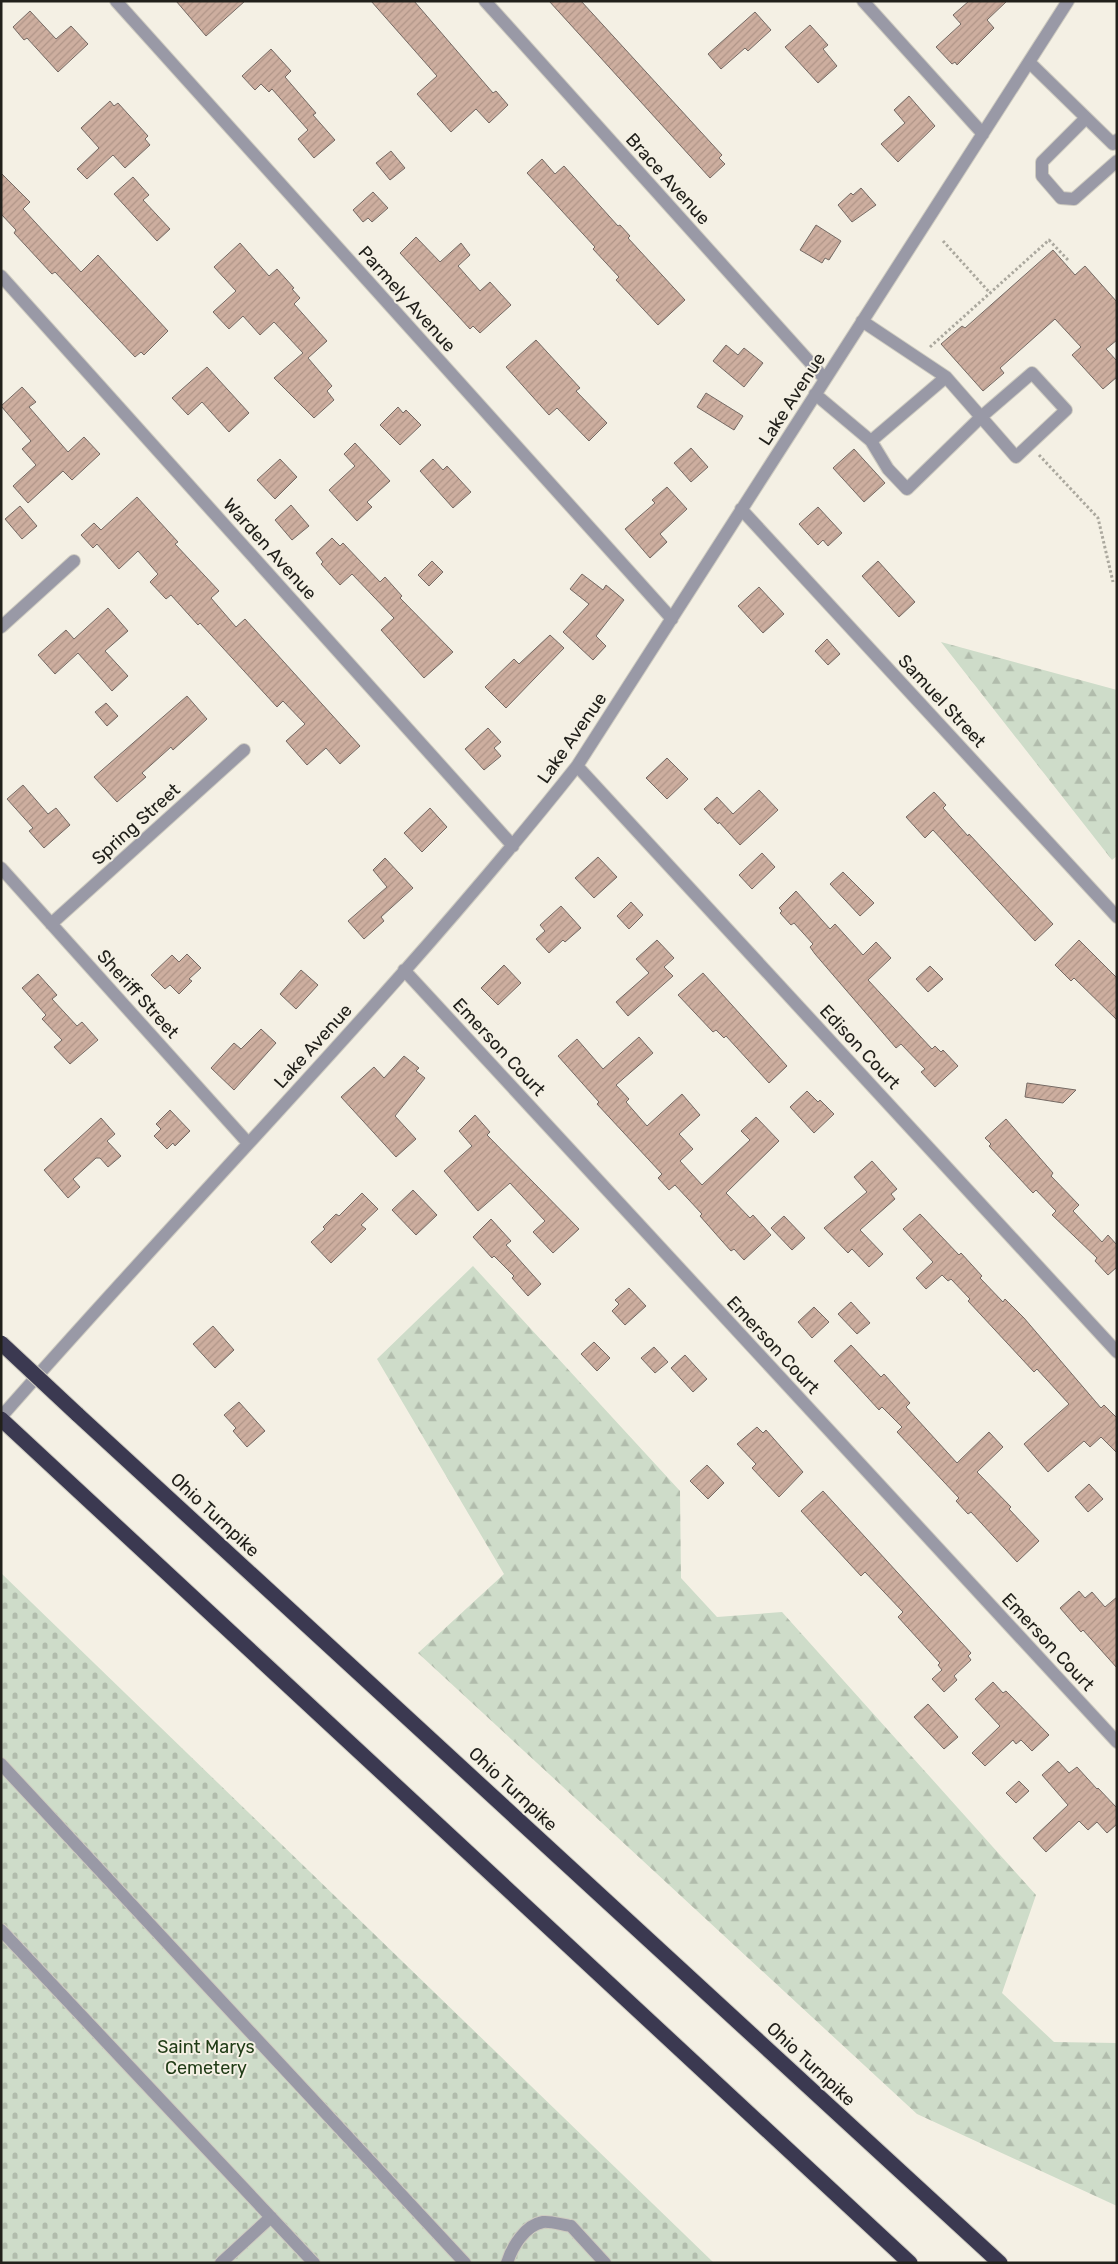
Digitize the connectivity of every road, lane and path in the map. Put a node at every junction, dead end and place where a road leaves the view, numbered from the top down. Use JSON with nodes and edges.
{"nodes":[{"id":1,"x":116,"y":1,"type":"edge"},
{"id":2,"x":485,"y":1,"type":"edge"},
{"id":3,"x":863,"y":1,"type":"edge"},
{"id":4,"x":1068,"y":1,"type":"edge"},
{"id":5,"x":1029,"y":62,"type":"junction"},
{"id":6,"x":1086,"y":118,"type":"junction"},
{"id":7,"x":983,"y":134,"type":"junction"},
{"id":8,"x":1115,"y":144,"type":"edge"},
{"id":9,"x":1117,"y":161,"type":"edge"},
{"id":10,"x":943,"y":241,"type":"dead end"},
{"id":11,"x":1068,"y":260,"type":"dead end"},
{"id":12,"x":1,"y":276,"type":"edge"},
{"id":13,"x":990,"y":293,"type":"junction"},
{"id":14,"x":862,"y":321,"type":"junction"},
{"id":15,"x":930,"y":347,"type":"dead end"},
{"id":16,"x":946,"y":377,"type":"junction"},
{"id":17,"x":825,"y":379,"type":"junction"},
{"id":18,"x":816,"y":394,"type":"junction"},
{"id":19,"x":981,"y":417,"type":"junction"},
{"id":20,"x":871,"y":441,"type":"junction"},
{"id":21,"x":1039,"y":454,"type":"dead end"},
{"id":22,"x":741,"y":509,"type":"junction"},
{"id":23,"x":74,"y":562,"type":"dead end"},
{"id":24,"x":1113,"y":582,"type":"dead end"},
{"id":25,"x":672,"y":619,"type":"junction"},
{"id":26,"x":1,"y":627,"type":"edge"},
{"id":27,"x":244,"y":750,"type":"dead end"},
{"id":28,"x":577,"y":766,"type":"junction"},
{"id":29,"x":513,"y":846,"type":"junction"},
{"id":30,"x":1,"y":868,"type":"edge"},
{"id":31,"x":1117,"y":918,"type":"edge"},
{"id":32,"x":52,"y":924,"type":"junction"},
{"id":33,"x":404,"y":970,"type":"junction"},
{"id":34,"x":248,"y":1143,"type":"junction"},
{"id":35,"x":1,"y":1344,"type":"edge"},
{"id":36,"x":1117,"y":1352,"type":"edge"},
{"id":37,"x":1,"y":1418,"type":"edge"},
{"id":38,"x":1117,"y":1742,"type":"edge"},
{"id":39,"x":1,"y":1764,"type":"edge"},
{"id":40,"x":1,"y":1930,"type":"edge"},
{"id":41,"x":271,"y":2217,"type":"junction"},
{"id":42,"x":221,"y":2263,"type":"edge"},
{"id":43,"x":314,"y":2263,"type":"edge"},
{"id":44,"x":464,"y":2263,"type":"edge"},
{"id":45,"x":507,"y":2263,"type":"edge"},
{"id":46,"x":605,"y":2263,"type":"edge"},
{"id":47,"x":910,"y":2263,"type":"edge"},
{"id":48,"x":1000,"y":2263,"type":"edge"}],
"edges":[{"from":1,"to":25,"type":"street","name":"Parmely Avenue"},
{"from":2,"to":17,"type":"street","name":"Brace Avenue"},
{"from":3,"to":7,"type":"street"},
{"from":4,"to":5,"type":"street","name":"Lake Avenue"},
{"from":5,"to":6,"type":"street"},
{"from":5,"to":7,"type":"street","name":"Lake Avenue"},
{"from":6,"to":8,"type":"street"},
{"from":6,"to":9,"type":"street"},
{"from":7,"to":14,"type":"street","name":"Lake Avenue"},
{"from":10,"to":13,"type":"path"},
{"from":11,"to":13,"type":"path"},
{"from":12,"to":29,"type":"street","name":"Warden Avenue"},
{"from":13,"to":15,"type":"path"},
{"from":14,"to":16,"type":"street"},
{"from":14,"to":17,"type":"street","name":"Lake Avenue"},
{"from":16,"to":19,"type":"street"},
{"from":16,"to":20,"type":"street"},
{"from":17,"to":18,"type":"street","name":"Lake Avenue"},
{"from":18,"to":20,"type":"street"},
{"from":18,"to":22,"type":"street","name":"Lake Avenue"},
{"from":19,"to":19,"type":"street"},
{"from":19,"to":20,"type":"street"},
{"from":21,"to":24,"type":"path"},
{"from":22,"to":25,"type":"street","name":"Lake Avenue"},
{"from":22,"to":31,"type":"street","name":"Samuel Street"},
{"from":23,"to":26,"type":"street"},
{"from":25,"to":28,"type":"street","name":"Lake Avenue"},
{"from":27,"to":32,"type":"street","name":"Spring Street"},
{"from":28,"to":29,"type":"street","name":"Lake Avenue"},
{"from":28,"to":36,"type":"street","name":"Edison Court"},
{"from":29,"to":33,"type":"street","name":"Lake Avenue"},
{"from":30,"to":32,"type":"street","name":"Sheriff Street"},
{"from":32,"to":34,"type":"street","name":"Sheriff Street"},
{"from":33,"to":34,"type":"street","name":"Lake Avenue"},
{"from":33,"to":38,"type":"street","name":"Emerson Court"},
{"from":34,"to":37,"type":"street","name":"Lake Avenue"},
{"from":35,"to":48,"type":"highway","name":"Ohio Turnpike","bridge":true},
{"from":37,"to":47,"type":"highway"},
{"from":39,"to":44,"type":"street"},
{"from":40,"to":41,"type":"street"},
{"from":41,"to":42,"type":"street"},
{"from":41,"to":43,"type":"street"},
{"from":45,"to":46,"type":"street"}]}
